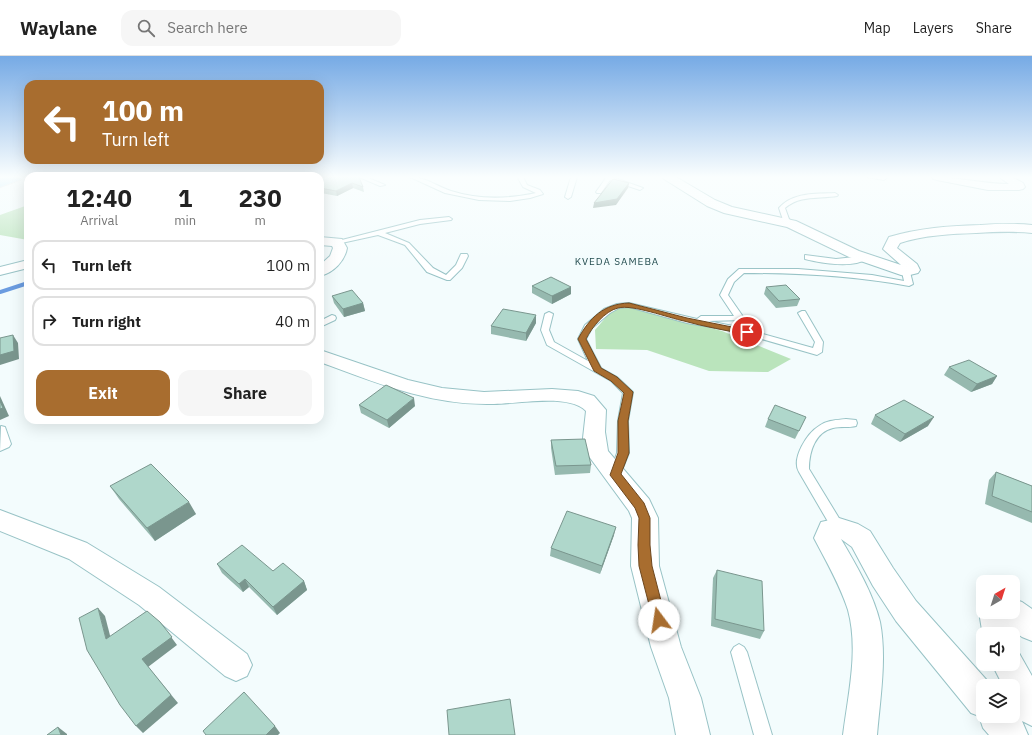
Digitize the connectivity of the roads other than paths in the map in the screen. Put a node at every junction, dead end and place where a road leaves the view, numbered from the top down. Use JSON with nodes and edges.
{"nodes":[{"id":1,"x":725,"y":209,"type":"edge"},
{"id":2,"x":782,"y":209,"type":"edge"},
{"id":3,"x":449,"y":219,"type":"dead end"},
{"id":4,"x":791,"y":224,"type":"junction"},
{"id":5,"x":1032,"y":229,"type":"edge"},
{"id":6,"x":379,"y":232,"type":"junction"},
{"id":7,"x":324,"y":241,"type":"edge"},
{"id":8,"x":337,"y":242,"type":"junction"},
{"id":9,"x":464,"y":256,"type":"dead end"},
{"id":10,"x":808,"y":257,"type":"dead end"},
{"id":11,"x":864,"y":258,"type":"junction"},
{"id":12,"x":24,"y":265,"type":"edge"},
{"id":13,"x":324,"y":269,"type":"edge"},
{"id":14,"x":0,"y":271,"type":"edge"},
{"id":15,"x":906,"y":272,"type":"junction"},
{"id":16,"x":549,"y":314,"type":"dead end"},
{"id":17,"x":802,"y":314,"type":"dead end"},
{"id":18,"x":332,"y":318,"type":"dead end"},
{"id":19,"x":687,"y":320,"type":"junction"},
{"id":20,"x":324,"y":322,"type":"edge"},
{"id":21,"x":324,"y":357,"type":"edge"},
{"id":22,"x":597,"y":369,"type":"junction"},
{"id":23,"x":852,"y":423,"type":"dead end"},
{"id":24,"x":1,"y":430,"type":"edge"},
{"id":25,"x":0,"y":446,"type":"edge"},
{"id":26,"x":615,"y":475,"type":"junction"},
{"id":27,"x":0,"y":520,"type":"edge"},
{"id":28,"x":839,"y":528,"type":"junction"},
{"id":29,"x":1020,"y":618,"type":"edge"},
{"id":30,"x":1032,"y":627,"type":"edge"},
{"id":31,"x":739,"y":652,"type":"dead end"},
{"id":32,"x":236,"y":665,"type":"dead end"},
{"id":33,"x":1012,"y":671,"type":"edge"},
{"id":34,"x":976,"y":693,"type":"edge"},
{"id":35,"x":1032,"y":709,"type":"edge"},
{"id":36,"x":1001,"y":723,"type":"edge"},
{"id":37,"x":689,"y":734,"type":"edge"},
{"id":38,"x":764,"y":735,"type":"edge"},
{"id":39,"x":860,"y":735,"type":"edge"},
{"id":40,"x":1011,"y":735,"type":"edge"}],
"edges":[{"from":1,"to":4,"type":"street"},
{"from":2,"to":4,"type":"lane"},
{"from":3,"to":6,"type":"lane"},
{"from":4,"to":11,"type":"street"},
{"from":5,"to":15,"type":"street"},
{"from":6,"to":8,"type":"lane"},
{"from":6,"to":9,"type":"lane"},
{"from":7,"to":8,"type":"street"},
{"from":8,"to":13,"type":"street"},
{"from":10,"to":11,"type":"lane"},
{"from":11,"to":15,"type":"street"},
{"from":12,"to":14,"type":"street"},
{"from":15,"to":19,"type":"lane"},
{"from":16,"to":22,"type":"lane"},
{"from":17,"to":19,"type":"lane"},
{"from":18,"to":20,"type":"lane"},
{"from":19,"to":22,"type":"lane"},
{"from":21,"to":26,"type":"street"},
{"from":22,"to":26,"type":"lane"},
{"from":23,"to":28,"type":"lane"},
{"from":24,"to":25,"type":"lane"},
{"from":26,"to":37,"type":"street"},
{"from":27,"to":32,"type":"street"},
{"from":28,"to":34,"type":"street"},
{"from":28,"to":39,"type":"street"},
{"from":29,"to":30,"type":"street"},
{"from":31,"to":38,"type":"lane"},
{"from":33,"to":35,"type":"street"},
{"from":36,"to":40,"type":"street"}]}
